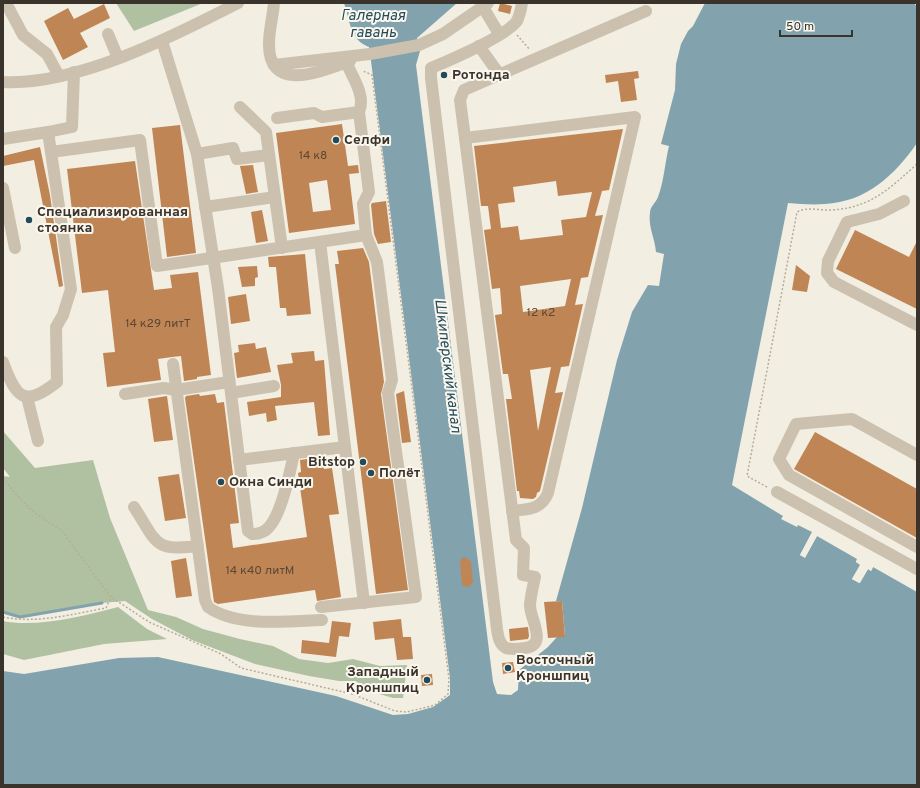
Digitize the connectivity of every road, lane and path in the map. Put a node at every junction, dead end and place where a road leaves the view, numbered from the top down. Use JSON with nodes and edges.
{"nodes":[{"id":1,"x":6,"y":3,"type":"edge"},
{"id":2,"x":238,"y":3,"type":"edge"},
{"id":3,"x":274,"y":3,"type":"edge"},
{"id":4,"x":522,"y":3,"type":"edge"},
{"id":5,"x":485,"y":5,"type":"edge"},
{"id":6,"x":646,"y":10,"type":"dead end"},
{"id":7,"x":511,"y":26,"type":"junction"},
{"id":8,"x":108,"y":34,"type":"dead end"},
{"id":9,"x":499,"y":34,"type":"junction"},
{"id":10,"x":162,"y":41,"type":"junction"},
{"id":11,"x":479,"y":46,"type":"junction"},
{"id":12,"x":370,"y":54,"type":"junction"},
{"id":13,"x":118,"y":58,"type":"junction"},
{"id":14,"x":534,"y":59,"type":"junction"},
{"id":15,"x":346,"y":62,"type":"junction"},
{"id":16,"x":274,"y":65,"type":"junction"},
{"id":17,"x":74,"y":72,"type":"junction"},
{"id":18,"x":499,"y":74,"type":"junction"},
{"id":19,"x":372,"y":75,"type":"dead end"},
{"id":20,"x":59,"y":76,"type":"junction"},
{"id":21,"x":3,"y":82,"type":"edge"},
{"id":22,"x":240,"y":106,"type":"dead end"},
{"id":23,"x":359,"y":112,"type":"junction"},
{"id":24,"x":277,"y":118,"type":"dead end"},
{"id":25,"x":48,"y":132,"type":"junction"},
{"id":26,"x":465,"y":138,"type":"junction"},
{"id":27,"x":3,"y":139,"type":"edge"},
{"id":28,"x":51,"y":152,"type":"junction"},
{"id":29,"x":197,"y":154,"type":"junction"},
{"id":30,"x":269,"y":155,"type":"junction"},
{"id":31,"x":917,"y":164,"type":"edge"},
{"id":32,"x":3,"y":188,"type":"edge"},
{"id":33,"x":275,"y":197,"type":"junction"},
{"id":34,"x":904,"y":201,"type":"dead end"},
{"id":35,"x":205,"y":207,"type":"junction"},
{"id":36,"x":366,"y":235,"type":"junction"},
{"id":37,"x":320,"y":242,"type":"junction"},
{"id":38,"x":15,"y":248,"type":"dead end"},
{"id":39,"x":282,"y":248,"type":"junction"},
{"id":40,"x":214,"y":258,"type":"junction"},
{"id":41,"x":438,"y":312,"type":"dead end"},
{"id":42,"x":917,"y":325,"type":"edge"},
{"id":43,"x":449,"y":331,"type":"dead end"},
{"id":44,"x":440,"y":332,"type":"junction"},
{"id":45,"x":443,"y":357,"type":"dead end"},
{"id":46,"x":3,"y":362,"type":"edge"},
{"id":47,"x":173,"y":364,"type":"dead end"},
{"id":48,"x":446,"y":378,"type":"dead end"},
{"id":49,"x":274,"y":386,"type":"dead end"},
{"id":50,"x":230,"y":387,"type":"junction"},
{"id":51,"x":176,"y":390,"type":"junction"},
{"id":52,"x":124,"y":394,"type":"dead end"},
{"id":53,"x":27,"y":397,"type":"junction"},
{"id":54,"x":458,"y":401,"type":"dead end"},
{"id":55,"x":449,"y":402,"type":"junction"},
{"id":56,"x":452,"y":425,"type":"dead end"},
{"id":57,"x":38,"y":442,"type":"dead end"},
{"id":58,"x":344,"y":447,"type":"junction"},
{"id":59,"x":294,"y":453,"type":"junction"},
{"id":60,"x":917,"y":455,"type":"edge"},
{"id":61,"x":239,"y":460,"type":"junction"},
{"id":62,"x":3,"y":478,"type":"edge"},
{"id":63,"x":778,"y":492,"type":"joint"},
{"id":64,"x":134,"y":507,"type":"dead end"},
{"id":65,"x":512,"y":511,"type":"junction"},
{"id":66,"x":198,"y":546,"type":"junction"},
{"id":67,"x":917,"y":548,"type":"edge"},
{"id":68,"x":917,"y":569,"type":"edge"},
{"id":69,"x":111,"y":597,"type":"junction"},
{"id":70,"x":364,"y":603,"type":"junction"},
{"id":71,"x":321,"y":607,"type":"dead end"},
{"id":72,"x":3,"y":618,"type":"edge"},
{"id":73,"x":322,"y":620,"type":"dead end"}],
"edges":[{"from":1,"to":20,"type":"street"},
{"from":2,"to":10,"type":"street"},
{"from":3,"to":16,"type":"street"},
{"from":4,"to":7,"type":"street"},
{"from":5,"to":9,"type":"street"},
{"from":5,"to":12,"type":"street"},
{"from":6,"to":14,"type":"street"},
{"from":7,"to":9,"type":"street"},
{"from":7,"to":14,"type":"path"},
{"from":8,"to":13,"type":"street"},
{"from":9,"to":11,"type":"street"},
{"from":10,"to":13,"type":"street"},
{"from":10,"to":29,"type":"street"},
{"from":11,"to":18,"type":"street"},
{"from":11,"to":65,"type":"street"},
{"from":12,"to":15,"type":"street"},
{"from":12,"to":16,"type":"street"},
{"from":13,"to":17,"type":"street"},
{"from":14,"to":18,"type":"street"},
{"from":15,"to":16,"type":"street"},
{"from":15,"to":23,"type":"street"},
{"from":17,"to":20,"type":"street"},
{"from":17,"to":25,"type":"street"},
{"from":18,"to":26,"type":"street"},
{"from":19,"to":69,"type":"path"},
{"from":20,"to":21,"type":"street"},
{"from":22,"to":30,"type":"street"},
{"from":23,"to":24,"type":"street"},
{"from":23,"to":36,"type":"street"},
{"from":25,"to":27,"type":"street"},
{"from":25,"to":28,"type":"street"},
{"from":26,"to":65,"type":"street"},
{"from":26,"to":65,"type":"street"},
{"from":28,"to":40,"type":"street"},
{"from":28,"to":53,"type":"street"},
{"from":29,"to":30,"type":"street"},
{"from":29,"to":35,"type":"street"},
{"from":30,"to":33,"type":"street"},
{"from":31,"to":63,"type":"path"},
{"from":32,"to":38,"type":"street"},
{"from":33,"to":35,"type":"street"},
{"from":33,"to":39,"type":"street"},
{"from":34,"to":42,"type":"street"},
{"from":35,"to":40,"type":"street"},
{"from":36,"to":37,"type":"street"},
{"from":36,"to":70,"type":"street"},
{"from":37,"to":39,"type":"street"},
{"from":37,"to":58,"type":"street"},
{"from":39,"to":40,"type":"street"},
{"from":40,"to":50,"type":"street"},
{"from":41,"to":44,"type":"path"},
{"from":43,"to":44,"type":"path"},
{"from":44,"to":45,"type":"path"},
{"from":46,"to":53,"type":"street"},
{"from":47,"to":51,"type":"street"},
{"from":48,"to":55,"type":"path"},
{"from":49,"to":50,"type":"street"},
{"from":50,"to":51,"type":"street"},
{"from":50,"to":61,"type":"street"},
{"from":51,"to":52,"type":"street"},
{"from":51,"to":66,"type":"street"},
{"from":53,"to":57,"type":"street"},
{"from":54,"to":55,"type":"path"},
{"from":55,"to":56,"type":"path"},
{"from":58,"to":59,"type":"street"},
{"from":58,"to":70,"type":"street"},
{"from":59,"to":61,"type":"street"},
{"from":59,"to":61,"type":"street"},
{"from":60,"to":67,"type":"street"},
{"from":62,"to":69,"type":"path"},
{"from":63,"to":68,"type":"street"},
{"from":64,"to":66,"type":"street"},
{"from":66,"to":73,"type":"street"},
{"from":69,"to":72,"type":"path"},
{"from":70,"to":71,"type":"street"}]}
